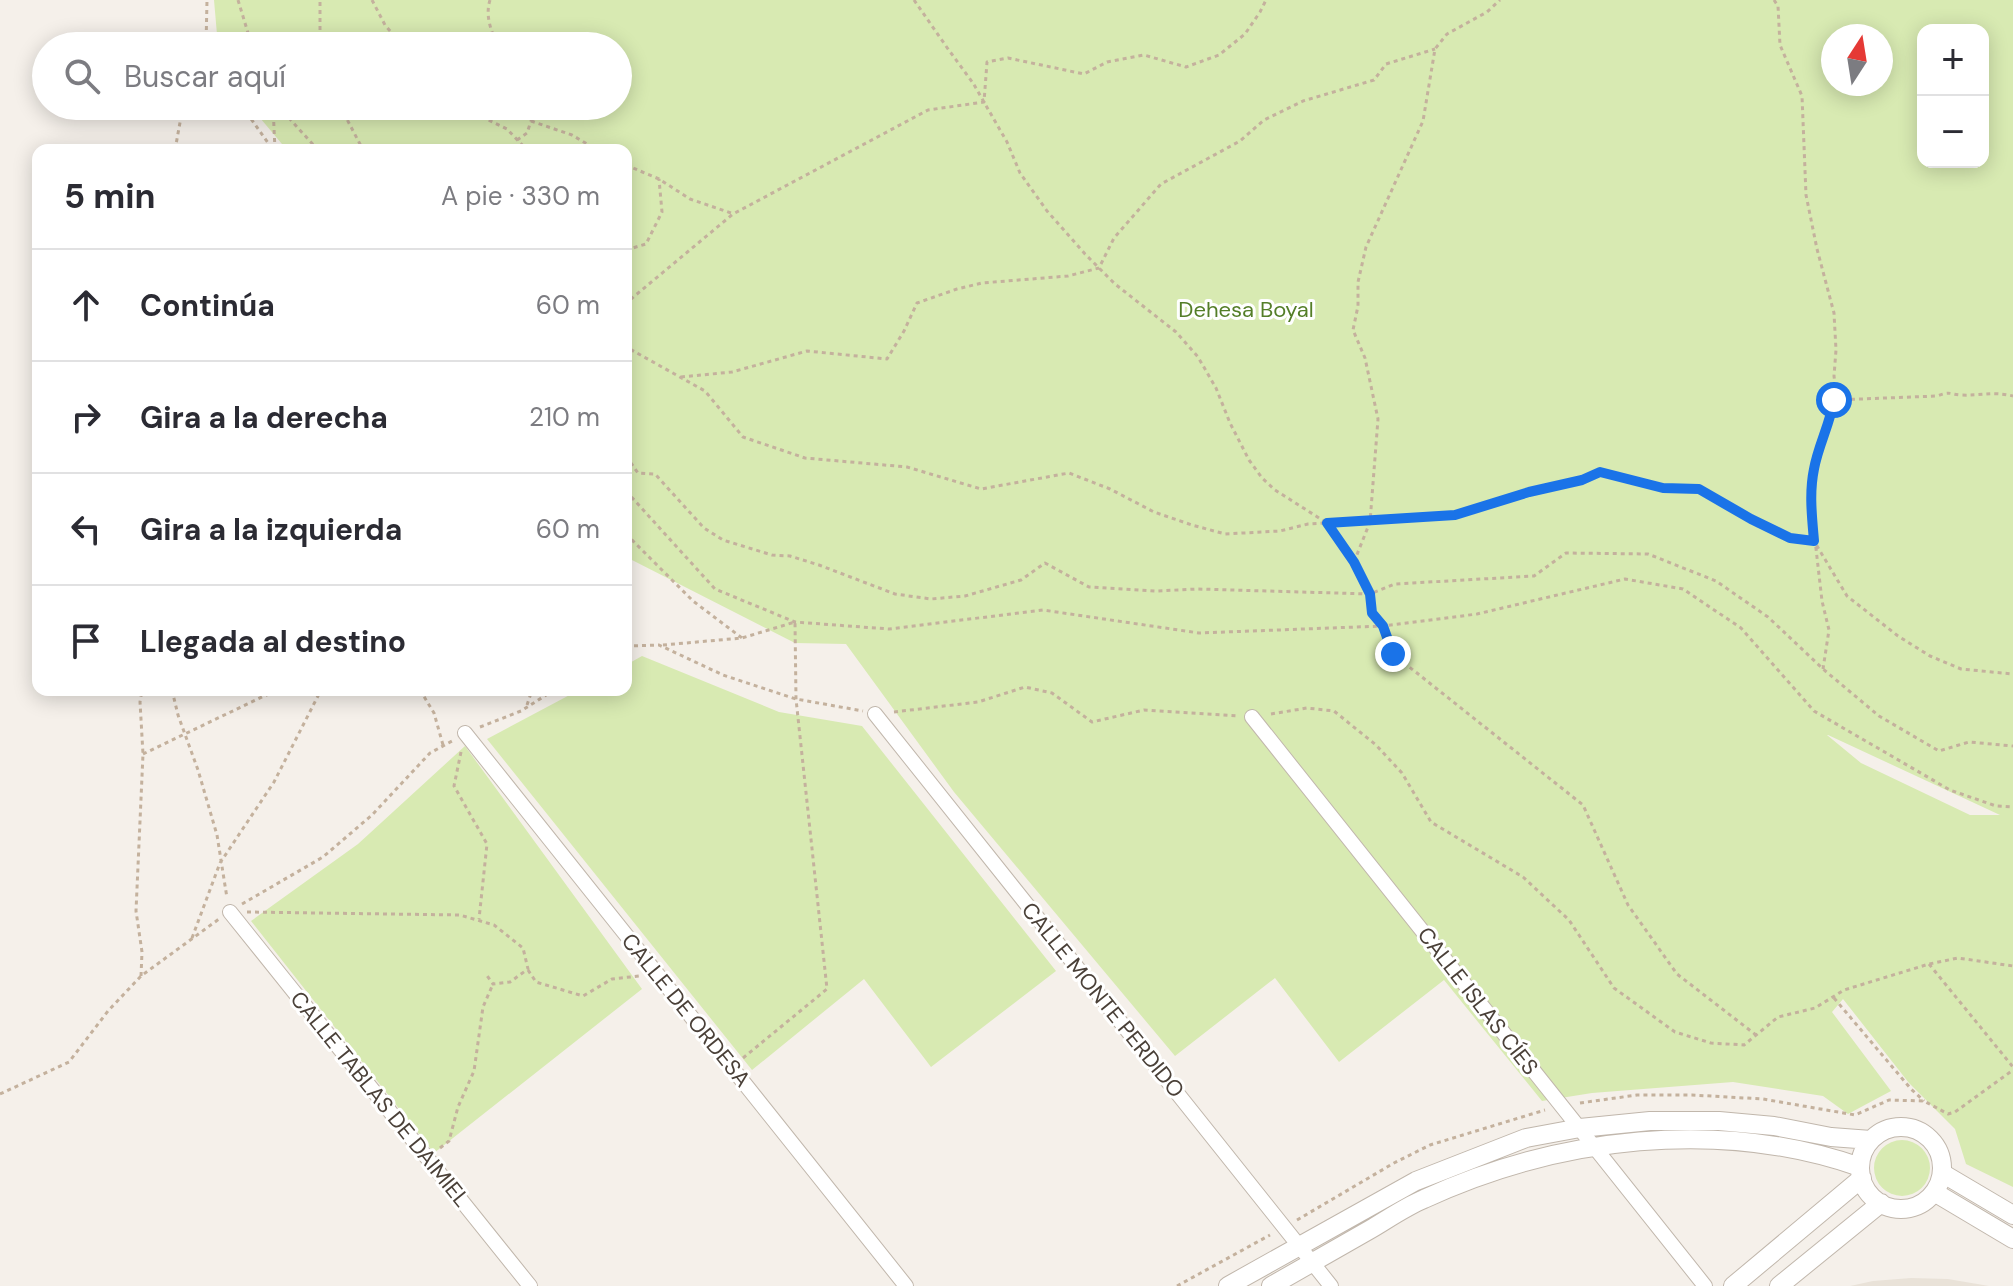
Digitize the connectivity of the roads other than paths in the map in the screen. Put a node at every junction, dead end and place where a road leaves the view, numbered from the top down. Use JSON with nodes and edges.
{"nodes":[{"id":1,"x":875,"y":714,"type":"dead end"},
{"id":2,"x":1252,"y":717,"type":"dead end"},
{"id":3,"x":465,"y":733,"type":"road end"},
{"id":4,"x":230,"y":912,"type":"road end"},
{"id":5,"x":1580,"y":1128,"type":"junction"},
{"id":6,"x":1871,"y":1140,"type":"junction"},
{"id":7,"x":1595,"y":1147,"type":"junction"},
{"id":8,"x":1861,"y":1172,"type":"junction"},
{"id":9,"x":1942,"y":1173,"type":"junction"},
{"id":10,"x":1934,"y":1192,"type":"junction"},
{"id":11,"x":1881,"y":1203,"type":"junction"},
{"id":12,"x":2013,"y":1215,"type":"edge"},
{"id":13,"x":2013,"y":1239,"type":"edge"},
{"id":14,"x":1299,"y":1246,"type":"junction"},
{"id":15,"x":1312,"y":1263,"type":"junction"},
{"id":16,"x":530,"y":1286,"type":"edge"},
{"id":17,"x":906,"y":1286,"type":"edge"},
{"id":18,"x":1228,"y":1286,"type":"edge"},
{"id":19,"x":1271,"y":1286,"type":"edge"},
{"id":20,"x":1331,"y":1286,"type":"edge"},
{"id":21,"x":1705,"y":1286,"type":"edge"},
{"id":22,"x":1733,"y":1286,"type":"edge"},
{"id":23,"x":1779,"y":1286,"type":"edge"}],
"edges":[{"from":1,"to":14,"type":"street","name":"CALLE MONTE PERDIDO"},
{"from":2,"to":5,"type":"street","name":"CALLE ISLAS CÍES"},
{"from":3,"to":17,"type":"street","name":"CALLE DE ORDESA"},
{"from":4,"to":16,"type":"street","name":"CALLE TABLAS DE DAIMIEL"},
{"from":5,"to":6,"type":"street"},
{"from":5,"to":7,"type":"street","name":"CALLE ISLAS CÍES"},
{"from":5,"to":14,"type":"street"},
{"from":6,"to":8,"type":"street"},
{"from":6,"to":9,"type":"street"},
{"from":7,"to":8,"type":"street"},
{"from":7,"to":15,"type":"street"},
{"from":7,"to":21,"type":"street","name":"CALLE ISLAS CÍES"},
{"from":8,"to":11,"type":"street"},
{"from":8,"to":22,"type":"street"},
{"from":9,"to":10,"type":"street"},
{"from":9,"to":12,"type":"street"},
{"from":10,"to":11,"type":"street"},
{"from":10,"to":13,"type":"street"},
{"from":11,"to":23,"type":"street"},
{"from":14,"to":15,"type":"street","name":"CALLE MONTE PERDIDO"},
{"from":14,"to":18,"type":"street"},
{"from":15,"to":19,"type":"street"},
{"from":15,"to":20,"type":"street","name":"CALLE MONTE PERDIDO"}]}
